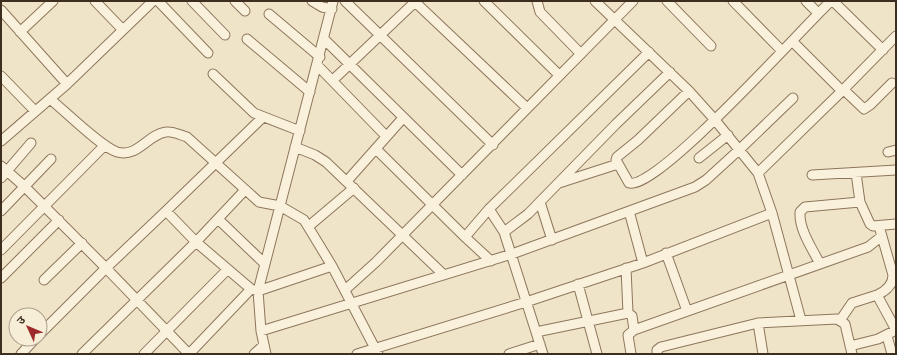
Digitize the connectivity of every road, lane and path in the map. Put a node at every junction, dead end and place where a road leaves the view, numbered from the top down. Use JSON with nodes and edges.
{"nodes":[{"id":1,"x":95,"y":1,"type":"edge"},
{"id":2,"x":153,"y":1,"type":"edge"},
{"id":3,"x":158,"y":1,"type":"edge"},
{"id":4,"x":192,"y":1,"type":"edge"},
{"id":5,"x":235,"y":1,"type":"edge"},
{"id":6,"x":312,"y":1,"type":"edge"},
{"id":7,"x":345,"y":1,"type":"edge"},
{"id":8,"x":415,"y":1,"type":"edge"},
{"id":9,"x":484,"y":1,"type":"edge"},
{"id":10,"x":536,"y":1,"type":"edge"},
{"id":11,"x":595,"y":1,"type":"edge"},
{"id":12,"x":633,"y":1,"type":"edge"},
{"id":13,"x":667,"y":1,"type":"edge"},
{"id":14,"x":733,"y":1,"type":"edge"},
{"id":15,"x":806,"y":1,"type":"edge"},
{"id":16,"x":832,"y":1,"type":"edge"},
{"id":17,"x":49,"y":2,"type":"edge"},
{"id":18,"x":333,"y":5,"type":"edge"},
{"id":19,"x":245,"y":11,"type":"dead end"},
{"id":20,"x":2,"y":13,"type":"edge"},
{"id":21,"x":818,"y":13,"type":"junction"},
{"id":22,"x":269,"y":14,"type":"dead end"},
{"id":23,"x":615,"y":20,"type":"junction"},
{"id":24,"x":123,"y":30,"type":"junction"},
{"id":25,"x":20,"y":32,"type":"junction"},
{"id":26,"x":225,"y":35,"type":"dead end"},
{"id":27,"x":380,"y":35,"type":"junction"},
{"id":28,"x":896,"y":36,"type":"edge"},
{"id":29,"x":248,"y":39,"type":"dead end"},
{"id":30,"x":324,"y":39,"type":"junction"},
{"id":31,"x":792,"y":41,"type":"junction"},
{"id":32,"x":711,"y":46,"type":"dead end"},
{"id":33,"x":883,"y":50,"type":"junction"},
{"id":34,"x":782,"y":51,"type":"junction"},
{"id":35,"x":649,"y":52,"type":"junction"},
{"id":36,"x":208,"y":53,"type":"dead end"},
{"id":37,"x":581,"y":54,"type":"junction"},
{"id":38,"x":319,"y":61,"type":"junction"},
{"id":39,"x":350,"y":64,"type":"junction"},
{"id":40,"x":670,"y":72,"type":"junction"},
{"id":41,"x":213,"y":74,"type":"dead end"},
{"id":42,"x":559,"y":75,"type":"junction"},
{"id":43,"x":2,"y":79,"type":"edge"},
{"id":44,"x":333,"y":80,"type":"junction"},
{"id":45,"x":892,"y":83,"type":"dead end"},
{"id":46,"x":67,"y":84,"type":"junction"},
{"id":47,"x":689,"y":91,"type":"junction"},
{"id":48,"x":843,"y":91,"type":"junction"},
{"id":49,"x":310,"y":92,"type":"junction"},
{"id":50,"x":50,"y":98,"type":"junction"},
{"id":51,"x":793,"y":98,"type":"dead end"},
{"id":52,"x":527,"y":108,"type":"junction"},
{"id":53,"x":35,"y":111,"type":"junction"},
{"id":54,"x":263,"y":117,"type":"junction"},
{"id":55,"x":403,"y":118,"type":"junction"},
{"id":56,"x":715,"y":120,"type":"junction"},
{"id":57,"x":300,"y":131,"type":"junction"},
{"id":58,"x":728,"y":135,"type":"junction"},
{"id":59,"x":386,"y":136,"type":"junction"},
{"id":60,"x":1,"y":141,"type":"edge"},
{"id":61,"x":31,"y":143,"type":"dead end"},
{"id":62,"x":105,"y":145,"type":"junction"},
{"id":63,"x":493,"y":145,"type":"junction"},
{"id":64,"x":295,"y":147,"type":"junction"},
{"id":65,"x":376,"y":149,"type":"junction"},
{"id":66,"x":740,"y":149,"type":"junction"},
{"id":67,"x":699,"y":158,"type":"dead end"},
{"id":68,"x":51,"y":159,"type":"dead end"},
{"id":69,"x":216,"y":162,"type":"junction"},
{"id":70,"x":618,"y":164,"type":"junction"},
{"id":71,"x":896,"y":170,"type":"edge"},
{"id":72,"x":3,"y":171,"type":"edge"},
{"id":73,"x":758,"y":173,"type":"junction"},
{"id":74,"x":856,"y":173,"type":"junction"},
{"id":75,"x":462,"y":175,"type":"junction"},
{"id":76,"x":812,"y":175,"type":"dead end"},
{"id":77,"x":347,"y":181,"type":"junction"},
{"id":78,"x":557,"y":184,"type":"junction"},
{"id":79,"x":24,"y":186,"type":"junction"},
{"id":80,"x":354,"y":188,"type":"junction"},
{"id":81,"x":245,"y":190,"type":"junction"},
{"id":82,"x":540,"y":202,"type":"junction"},
{"id":83,"x":860,"y":202,"type":"junction"},
{"id":84,"x":44,"y":205,"type":"junction"},
{"id":85,"x":432,"y":205,"type":"junction"},
{"id":86,"x":280,"y":206,"type":"junction"},
{"id":87,"x":489,"y":209,"type":"junction"},
{"id":88,"x":1,"y":211,"type":"edge"},
{"id":89,"x":166,"y":211,"type":"junction"},
{"id":90,"x":629,"y":211,"type":"junction"},
{"id":91,"x":772,"y":213,"type":"junction"},
{"id":92,"x":218,"y":219,"type":"junction"},
{"id":93,"x":59,"y":220,"type":"junction"},
{"id":94,"x":896,"y":224,"type":"edge"},
{"id":95,"x":309,"y":226,"type":"junction"},
{"id":96,"x":879,"y":226,"type":"junction"},
{"id":97,"x":504,"y":232,"type":"junction"},
{"id":98,"x":403,"y":235,"type":"junction"},
{"id":99,"x":882,"y":236,"type":"junction"},
{"id":100,"x":464,"y":237,"type":"junction"},
{"id":101,"x":552,"y":240,"type":"junction"},
{"id":102,"x":196,"y":242,"type":"junction"},
{"id":103,"x":82,"y":243,"type":"junction"},
{"id":104,"x":1,"y":250,"type":"edge"},
{"id":105,"x":666,"y":253,"type":"junction"},
{"id":106,"x":512,"y":254,"type":"junction"},
{"id":107,"x":491,"y":261,"type":"junction"},
{"id":108,"x":643,"y":263,"type":"junction"},
{"id":109,"x":265,"y":264,"type":"junction"},
{"id":110,"x":820,"y":264,"type":"junction"},
{"id":111,"x":332,"y":266,"type":"junction"},
{"id":112,"x":106,"y":268,"type":"junction"},
{"id":113,"x":626,"y":268,"type":"junction"},
{"id":114,"x":227,"y":270,"type":"junction"},
{"id":115,"x":894,"y":271,"type":"edge"},
{"id":116,"x":444,"y":275,"type":"junction"},
{"id":117,"x":790,"y":275,"type":"junction"},
{"id":118,"x":1,"y":278,"type":"edge"},
{"id":119,"x":44,"y":280,"type":"dead end"},
{"id":120,"x":578,"y":284,"type":"junction"},
{"id":121,"x":254,"y":290,"type":"junction"},
{"id":122,"x":345,"y":290,"type":"junction"},
{"id":123,"x":878,"y":295,"type":"junction"},
{"id":124,"x":136,"y":300,"type":"junction"},
{"id":125,"x":526,"y":302,"type":"junction"},
{"id":126,"x":352,"y":303,"type":"junction"},
{"id":127,"x":687,"y":311,"type":"junction"},
{"id":128,"x":628,"y":314,"type":"junction"},
{"id":129,"x":841,"y":319,"type":"junction"},
{"id":130,"x":800,"y":320,"type":"junction"},
{"id":131,"x":588,"y":322,"type":"junction"},
{"id":132,"x":758,"y":323,"type":"junction"},
{"id":133,"x":48,"y":326,"type":"edge"},
{"id":134,"x":634,"y":330,"type":"junction"},
{"id":135,"x":896,"y":330,"type":"edge"},
{"id":136,"x":261,"y":331,"type":"junction"},
{"id":137,"x":167,"y":332,"type":"junction"},
{"id":138,"x":536,"y":332,"type":"junction"},
{"id":139,"x":887,"y":336,"type":"junction"},
{"id":140,"x":540,"y":344,"type":"junction"},
{"id":141,"x":264,"y":345,"type":"junction"},
{"id":142,"x":851,"y":350,"type":"edge"},
{"id":143,"x":376,"y":351,"type":"edge"},
{"id":144,"x":82,"y":354,"type":"edge"},
{"id":145,"x":144,"y":354,"type":"edge"},
{"id":146,"x":189,"y":354,"type":"edge"},
{"id":147,"x":254,"y":354,"type":"edge"},
{"id":148,"x":266,"y":354,"type":"edge"},
{"id":149,"x":357,"y":354,"type":"edge"},
{"id":150,"x":509,"y":354,"type":"edge"},
{"id":151,"x":543,"y":354,"type":"edge"},
{"id":152,"x":597,"y":354,"type":"edge"},
{"id":153,"x":631,"y":354,"type":"edge"},
{"id":154,"x":657,"y":354,"type":"edge"},
{"id":155,"x":763,"y":354,"type":"edge"},
{"id":156,"x":892,"y":354,"type":"edge"}],
"edges":[{"from":1,"to":24,"type":"street"},
{"from":2,"to":24,"type":"street"},
{"from":3,"to":36,"type":"street"},
{"from":4,"to":26,"type":"street"},
{"from":5,"to":19,"type":"street"},
{"from":6,"to":18,"type":"street"},
{"from":7,"to":27,"type":"street"},
{"from":8,"to":27,"type":"street"},
{"from":8,"to":52,"type":"street"},
{"from":9,"to":42,"type":"street"},
{"from":10,"to":37,"type":"street"},
{"from":11,"to":23,"type":"street"},
{"from":12,"to":23,"type":"street"},
{"from":13,"to":32,"type":"street"},
{"from":14,"to":34,"type":"street"},
{"from":15,"to":21,"type":"street"},
{"from":16,"to":21,"type":"street"},
{"from":16,"to":33,"type":"street"},
{"from":17,"to":25,"type":"street"},
{"from":18,"to":30,"type":"street"},
{"from":20,"to":25,"type":"street"},
{"from":21,"to":31,"type":"street"},
{"from":22,"to":38,"type":"street"},
{"from":23,"to":35,"type":"street"},
{"from":23,"to":37,"type":"street"},
{"from":24,"to":46,"type":"street"},
{"from":25,"to":46,"type":"street"},
{"from":27,"to":39,"type":"street"},
{"from":27,"to":63,"type":"street"},
{"from":28,"to":33,"type":"street"},
{"from":29,"to":49,"type":"street"},
{"from":30,"to":38,"type":"street"},
{"from":30,"to":39,"type":"street"},
{"from":31,"to":34,"type":"street"},
{"from":31,"to":48,"type":"street"},
{"from":33,"to":48,"type":"street"},
{"from":34,"to":56,"type":"street"},
{"from":35,"to":40,"type":"street"},
{"from":35,"to":87,"type":"street"},
{"from":37,"to":42,"type":"street"},
{"from":38,"to":44,"type":"street"},
{"from":38,"to":49,"type":"street"},
{"from":39,"to":44,"type":"street"},
{"from":39,"to":55,"type":"street"},
{"from":40,"to":47,"type":"street"},
{"from":40,"to":78,"type":"street"},
{"from":41,"to":54,"type":"street"},
{"from":42,"to":52,"type":"street"},
{"from":43,"to":53,"type":"street"},
{"from":44,"to":59,"type":"street"},
{"from":45,"to":48,"type":"street"},
{"from":46,"to":50,"type":"street"},
{"from":47,"to":56,"type":"street"},
{"from":47,"to":70,"type":"street"},
{"from":48,"to":73,"type":"street"},
{"from":49,"to":57,"type":"street"},
{"from":50,"to":53,"type":"street"},
{"from":50,"to":62,"type":"street"},
{"from":51,"to":66,"type":"street"},
{"from":52,"to":63,"type":"street"},
{"from":53,"to":60,"type":"street"},
{"from":54,"to":57,"type":"street"},
{"from":54,"to":69,"type":"street"},
{"from":55,"to":59,"type":"street"},
{"from":55,"to":75,"type":"street"},
{"from":56,"to":58,"type":"street"},
{"from":56,"to":70,"type":"street"},
{"from":57,"to":64,"type":"street"},
{"from":58,"to":66,"type":"street"},
{"from":58,"to":67,"type":"street"},
{"from":59,"to":65,"type":"street"},
{"from":61,"to":72,"type":"street"},
{"from":62,"to":69,"type":"street"},
{"from":62,"to":84,"type":"street"},
{"from":63,"to":75,"type":"street"},
{"from":64,"to":77,"type":"street"},
{"from":64,"to":86,"type":"street"},
{"from":65,"to":77,"type":"street"},
{"from":65,"to":85,"type":"street"},
{"from":66,"to":73,"type":"street"},
{"from":66,"to":90,"type":"street"},
{"from":68,"to":79,"type":"street"},
{"from":69,"to":81,"type":"street"},
{"from":69,"to":89,"type":"street"},
{"from":70,"to":78,"type":"street"},
{"from":71,"to":74,"type":"street"},
{"from":72,"to":79,"type":"street"},
{"from":73,"to":91,"type":"street"},
{"from":74,"to":76,"type":"street"},
{"from":74,"to":83,"type":"street"},
{"from":75,"to":85,"type":"street"},
{"from":77,"to":80,"type":"street"},
{"from":78,"to":82,"type":"street"},
{"from":79,"to":84,"type":"street"},
{"from":79,"to":88,"type":"street"},
{"from":80,"to":95,"type":"street"},
{"from":80,"to":98,"type":"street"},
{"from":81,"to":86,"type":"street"},
{"from":81,"to":92,"type":"street"},
{"from":82,"to":97,"type":"street"},
{"from":82,"to":101,"type":"street"},
{"from":83,"to":96,"type":"street"},
{"from":83,"to":110,"type":"street"},
{"from":84,"to":93,"type":"street"},
{"from":84,"to":104,"type":"street"},
{"from":85,"to":98,"type":"street"},
{"from":85,"to":100,"type":"street"},
{"from":86,"to":95,"type":"street"},
{"from":86,"to":109,"type":"street"},
{"from":87,"to":97,"type":"street"},
{"from":87,"to":100,"type":"street"},
{"from":89,"to":102,"type":"street"},
{"from":89,"to":112,"type":"street"},
{"from":90,"to":101,"type":"street"},
{"from":90,"to":108,"type":"street"},
{"from":91,"to":105,"type":"street"},
{"from":91,"to":117,"type":"street"},
{"from":92,"to":102,"type":"street"},
{"from":92,"to":109,"type":"street"},
{"from":93,"to":103,"type":"street"},
{"from":93,"to":118,"type":"street"},
{"from":94,"to":96,"type":"street"},
{"from":95,"to":111,"type":"street"},
{"from":96,"to":99,"type":"street"},
{"from":97,"to":106,"type":"street"},
{"from":98,"to":116,"type":"street"},
{"from":98,"to":122,"type":"street"},
{"from":99,"to":110,"type":"street"},
{"from":99,"to":115,"type":"street"},
{"from":100,"to":107,"type":"street"},
{"from":101,"to":106,"type":"street"},
{"from":102,"to":114,"type":"street"},
{"from":102,"to":124,"type":"street"},
{"from":103,"to":112,"type":"street"},
{"from":103,"to":119,"type":"street"},
{"from":105,"to":108,"type":"street"},
{"from":105,"to":127,"type":"street"},
{"from":106,"to":107,"type":"street"},
{"from":106,"to":125,"type":"street"},
{"from":107,"to":116,"type":"street"},
{"from":108,"to":113,"type":"street"},
{"from":109,"to":121,"type":"street"},
{"from":110,"to":117,"type":"street"},
{"from":111,"to":121,"type":"street"},
{"from":111,"to":122,"type":"street"},
{"from":112,"to":124,"type":"street"},
{"from":112,"to":133,"type":"street"},
{"from":113,"to":120,"type":"street"},
{"from":113,"to":128,"type":"street"},
{"from":114,"to":121,"type":"street"},
{"from":114,"to":137,"type":"street"},
{"from":115,"to":123,"type":"street"},
{"from":116,"to":126,"type":"street"},
{"from":117,"to":127,"type":"street"},
{"from":117,"to":130,"type":"street"},
{"from":120,"to":125,"type":"street"},
{"from":120,"to":131,"type":"street"},
{"from":121,"to":136,"type":"street"},
{"from":121,"to":146,"type":"street"},
{"from":122,"to":126,"type":"street"},
{"from":123,"to":129,"type":"street"},
{"from":123,"to":135,"type":"street"},
{"from":124,"to":137,"type":"street"},
{"from":124,"to":144,"type":"street"},
{"from":125,"to":138,"type":"street"},
{"from":125,"to":143,"type":"street"},
{"from":126,"to":136,"type":"street"},
{"from":126,"to":143,"type":"street"},
{"from":127,"to":134,"type":"street"},
{"from":128,"to":131,"type":"street"},
{"from":128,"to":134,"type":"street"},
{"from":129,"to":130,"type":"street"},
{"from":129,"to":142,"type":"street"},
{"from":130,"to":132,"type":"street"},
{"from":131,"to":138,"type":"street"},
{"from":131,"to":152,"type":"street"},
{"from":132,"to":154,"type":"street"},
{"from":132,"to":155,"type":"street"},
{"from":134,"to":153,"type":"street"},
{"from":135,"to":139,"type":"street"},
{"from":136,"to":141,"type":"street"},
{"from":137,"to":145,"type":"street"},
{"from":137,"to":146,"type":"street"},
{"from":138,"to":140,"type":"street"},
{"from":139,"to":142,"type":"street"},
{"from":139,"to":156,"type":"street"},
{"from":140,"to":150,"type":"street"},
{"from":140,"to":151,"type":"street"},
{"from":141,"to":147,"type":"street"},
{"from":141,"to":148,"type":"street"},
{"from":143,"to":149,"type":"street"}]}
